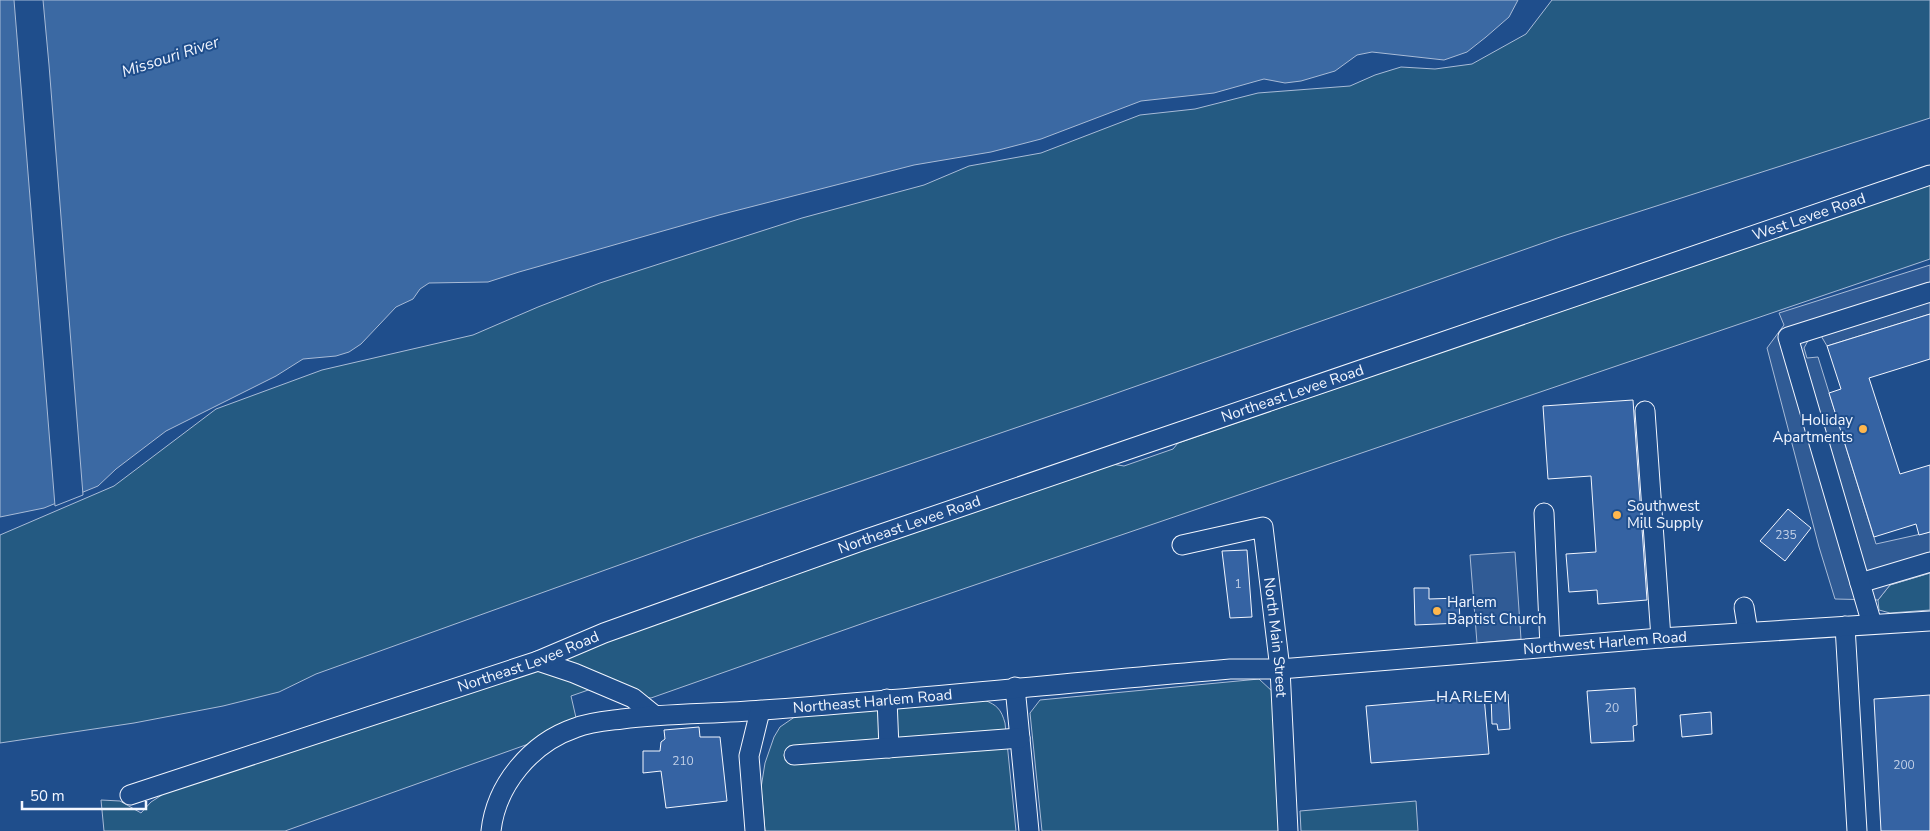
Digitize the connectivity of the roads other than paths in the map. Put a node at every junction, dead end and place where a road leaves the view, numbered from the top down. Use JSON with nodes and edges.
{"nodes":[{"id":1,"x":1930,"y":175,"type":"edge"},
{"id":2,"x":1689,"y":258,"type":"joint"},
{"id":3,"x":1930,"y":292,"type":"edge"},
{"id":4,"x":1646,"y":411,"type":"dead end"},
{"id":5,"x":1544,"y":513,"type":"dead end"},
{"id":6,"x":1182,"y":545,"type":"dead end"},
{"id":7,"x":1930,"y":562,"type":"edge"},
{"id":8,"x":1860,"y":583,"type":"junction"},
{"id":9,"x":1744,"y":607,"type":"dead end"},
{"id":10,"x":1930,"y":621,"type":"edge"},
{"id":11,"x":1872,"y":624,"type":"junction"},
{"id":12,"x":1844,"y":626,"type":"junction"},
{"id":13,"x":1748,"y":632,"type":"junction"},
{"id":14,"x":1661,"y":638,"type":"junction"},
{"id":15,"x":1550,"y":647,"type":"junction"},
{"id":16,"x":538,"y":660,"type":"junction"},
{"id":17,"x":1280,"y":669,"type":"junction"},
{"id":18,"x":1015,"y":687,"type":"junction"},
{"id":19,"x":887,"y":699,"type":"junction"},
{"id":20,"x":760,"y":711,"type":"junction"},
{"id":21,"x":654,"y":715,"type":"junction"},
{"id":22,"x":1020,"y":738,"type":"junction"},
{"id":23,"x":888,"y":748,"type":"junction"},
{"id":24,"x":794,"y":754,"type":"dead end"},
{"id":25,"x":130,"y":795,"type":"dead end"},
{"id":26,"x":491,"y":831,"type":"edge"},
{"id":27,"x":755,"y":831,"type":"edge"},
{"id":28,"x":1029,"y":831,"type":"edge"},
{"id":29,"x":1288,"y":831,"type":"edge"},
{"id":30,"x":1857,"y":831,"type":"edge"}],
"edges":[{"from":1,"to":2,"type":"street","name":"West Levee Road"},
{"from":2,"to":16,"type":"street","name":"Northeast Levee Road"},
{"from":3,"to":8,"type":"street"},
{"from":4,"to":14,"type":"street"},
{"from":5,"to":15,"type":"street"},
{"from":6,"to":17,"type":"street","name":"North Main Street"},
{"from":7,"to":8,"type":"street"},
{"from":8,"to":11,"type":"street"},
{"from":9,"to":13,"type":"street"},
{"from":10,"to":11,"type":"street","name":"Northwest Harlem Road"},
{"from":11,"to":12,"type":"street","name":"Northwest Harlem Road"},
{"from":12,"to":13,"type":"street","name":"Northwest Harlem Road"},
{"from":12,"to":30,"type":"street"},
{"from":13,"to":14,"type":"street","name":"Northwest Harlem Road"},
{"from":14,"to":15,"type":"street","name":"Northwest Harlem Road"},
{"from":15,"to":17,"type":"street","name":"Northwest Harlem Road"},
{"from":16,"to":21,"type":"street"},
{"from":16,"to":25,"type":"street","name":"Northeast Levee Road"},
{"from":17,"to":18,"type":"street","name":"Northeast Harlem Road"},
{"from":17,"to":29,"type":"street","name":"North Main Street"},
{"from":18,"to":19,"type":"street","name":"Northeast Harlem Road"},
{"from":18,"to":22,"type":"street"},
{"from":19,"to":20,"type":"street","name":"Northeast Harlem Road"},
{"from":19,"to":23,"type":"street"},
{"from":20,"to":21,"type":"street","name":"Northeast Harlem Road"},
{"from":20,"to":27,"type":"street"},
{"from":21,"to":26,"type":"street","name":"Northeast Harlem Road"},
{"from":22,"to":23,"type":"street"},
{"from":22,"to":28,"type":"street"},
{"from":23,"to":24,"type":"street"}]}
